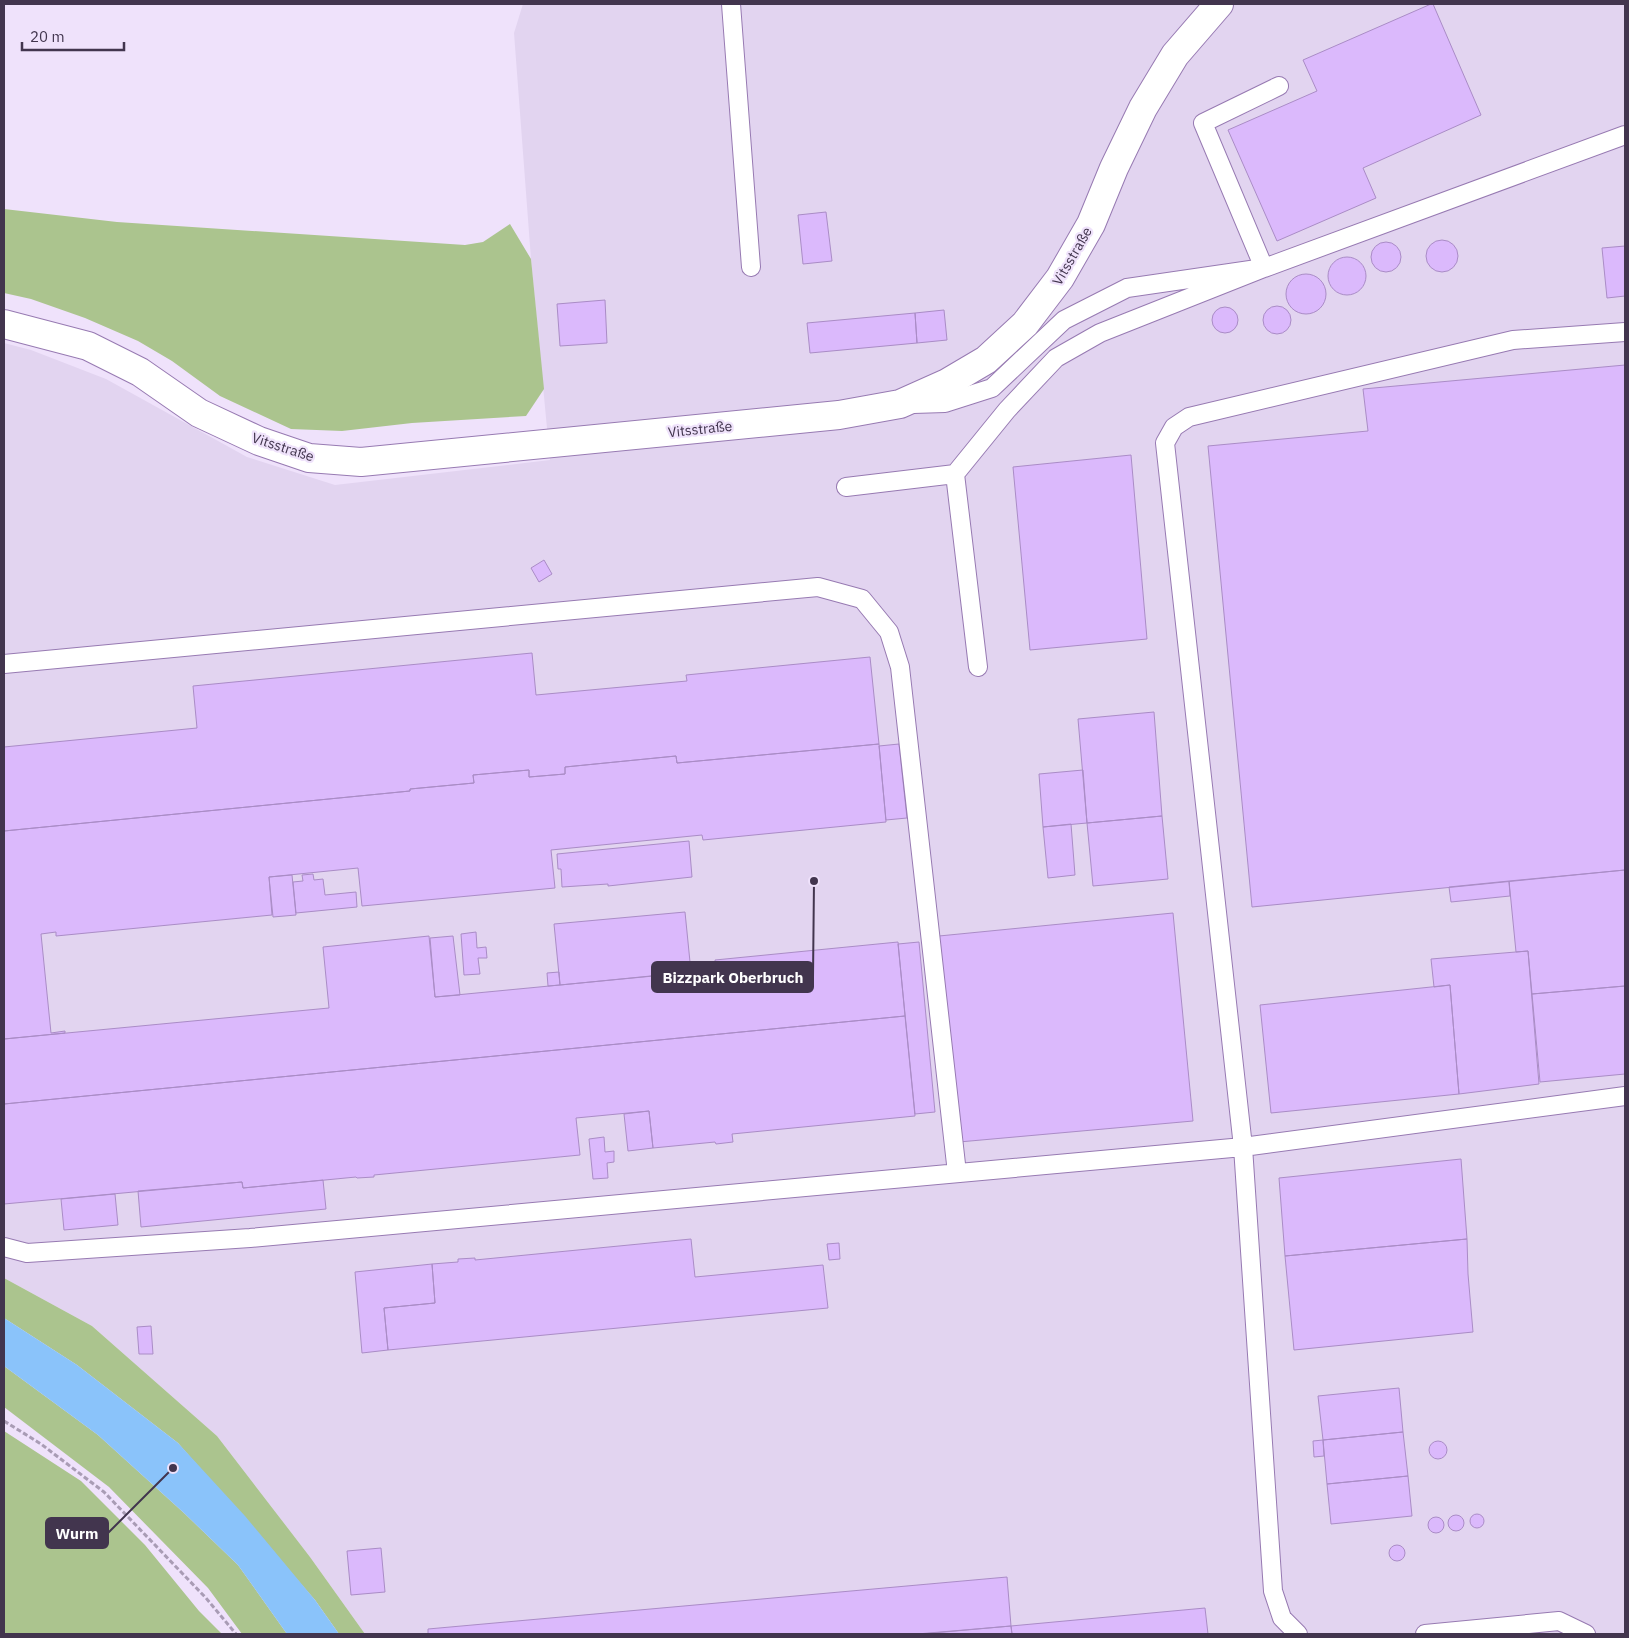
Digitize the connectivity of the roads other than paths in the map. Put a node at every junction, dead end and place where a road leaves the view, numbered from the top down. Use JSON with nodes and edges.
{"nodes":[{"id":1,"x":730,"y":4,"type":"edge"},
{"id":2,"x":1218,"y":4,"type":"edge"},
{"id":3,"x":1279,"y":86,"type":"dead end"},
{"id":4,"x":1625,"y":135,"type":"edge"},
{"id":5,"x":751,"y":267,"type":"dead end"},
{"id":6,"x":1264,"y":268,"type":"junction"},
{"id":7,"x":4,"y":324,"type":"edge"},
{"id":8,"x":1625,"y":332,"type":"edge"},
{"id":9,"x":900,"y":404,"type":"junction"},
{"id":10,"x":955,"y":474,"type":"junction"},
{"id":11,"x":846,"y":486,"type":"dead end"},
{"id":12,"x":4,"y":664,"type":"edge"},
{"id":13,"x":978,"y":667,"type":"dead end"},
{"id":14,"x":1625,"y":1096,"type":"edge"},
{"id":15,"x":1243,"y":1147,"type":"junction"},
{"id":16,"x":957,"y":1173,"type":"junction"},
{"id":17,"x":4,"y":1246,"type":"edge"},
{"id":18,"x":1298,"y":1634,"type":"edge"},
{"id":19,"x":1425,"y":1634,"type":"edge"},
{"id":20,"x":1586,"y":1634,"type":"edge"}],
"edges":[{"from":1,"to":5,"type":"lane"},
{"from":2,"to":9,"type":"street","name":"Vitsstraße"},
{"from":3,"to":6,"type":"lane"},
{"from":4,"to":6,"type":"lane"},
{"from":6,"to":9,"type":"lane"},
{"from":6,"to":10,"type":"lane"},
{"from":7,"to":9,"type":"street","name":"Vitsstraße"},
{"from":8,"to":15,"type":"lane"},
{"from":10,"to":11,"type":"lane"},
{"from":10,"to":13,"type":"lane"},
{"from":12,"to":16,"type":"lane"},
{"from":14,"to":15,"type":"lane"},
{"from":15,"to":16,"type":"lane"},
{"from":15,"to":18,"type":"lane"},
{"from":16,"to":17,"type":"lane"},
{"from":19,"to":20,"type":"lane"}]}
